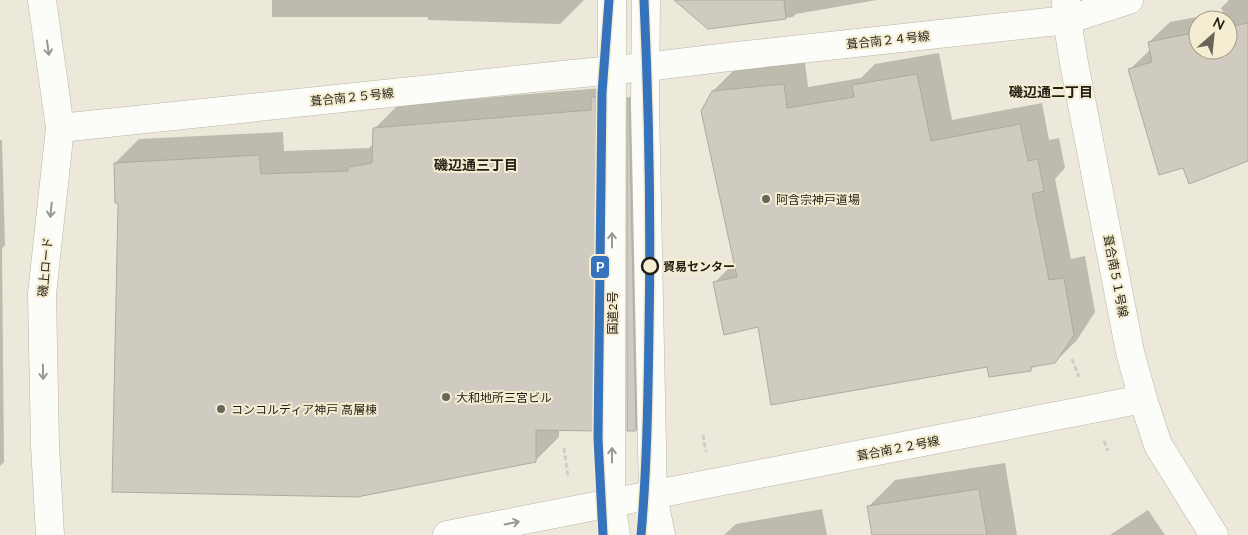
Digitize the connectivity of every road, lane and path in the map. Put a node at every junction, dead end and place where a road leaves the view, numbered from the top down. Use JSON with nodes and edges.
{"nodes":[{"id":1,"x":42,"y":0,"type":"edge"},
{"id":2,"x":612,"y":0,"type":"edge"},
{"id":3,"x":646,"y":0,"type":"edge"},
{"id":4,"x":1129,"y":0,"type":"edge"},
{"id":5,"x":1067,"y":10,"type":"edge"},
{"id":6,"x":645,"y":68,"type":"junction"},
{"id":7,"x":612,"y":70,"type":"junction"},
{"id":8,"x":60,"y":128,"type":"junction"},
{"id":9,"x":1143,"y":400,"type":"junction"},
{"id":10,"x":653,"y":496,"type":"junction"},
{"id":11,"x":612,"y":504,"type":"junction"},
{"id":12,"x":50,"y":535,"type":"edge"},
{"id":13,"x":447,"y":535,"type":"edge"},
{"id":14,"x":616,"y":535,"type":"edge"},
{"id":15,"x":661,"y":535,"type":"edge"},
{"id":16,"x":1214,"y":535,"type":"edge"}],
"edges":[{"from":1,"to":8,"type":"main road","name":"磯上ロード","one_way":true},
{"from":2,"to":7,"type":"main road","name":"国道2号"},
{"from":3,"to":6,"type":"main road"},
{"from":4,"to":5,"type":"main road","name":"葺合南２４号線"},
{"from":5,"to":6,"type":"main road","name":"葺合南２４号線"},
{"from":5,"to":9,"type":"main road","name":"葺合南５１号線"},
{"from":6,"to":7,"type":"main road","name":"葺合南２５号線"},
{"from":6,"to":10,"type":"main road"},
{"from":7,"to":8,"type":"main road","name":"葺合南２５号線"},
{"from":11,"to":7,"type":"main road","name":"国道2号","one_way":true},
{"from":8,"to":12,"type":"main road","name":"磯上ロード","one_way":true},
{"from":9,"to":10,"type":"main road","name":"葺合南２２号線"},
{"from":9,"to":16,"type":"main road","name":"葺合南５１号線"},
{"from":10,"to":11,"type":"main road","name":"葺合南２２号線"},
{"from":10,"to":15,"type":"main road"},
{"from":13,"to":11,"type":"main road","name":"葺合南２２号線","one_way":true},
{"from":11,"to":14,"type":"main road","name":"国道2号"}]}
